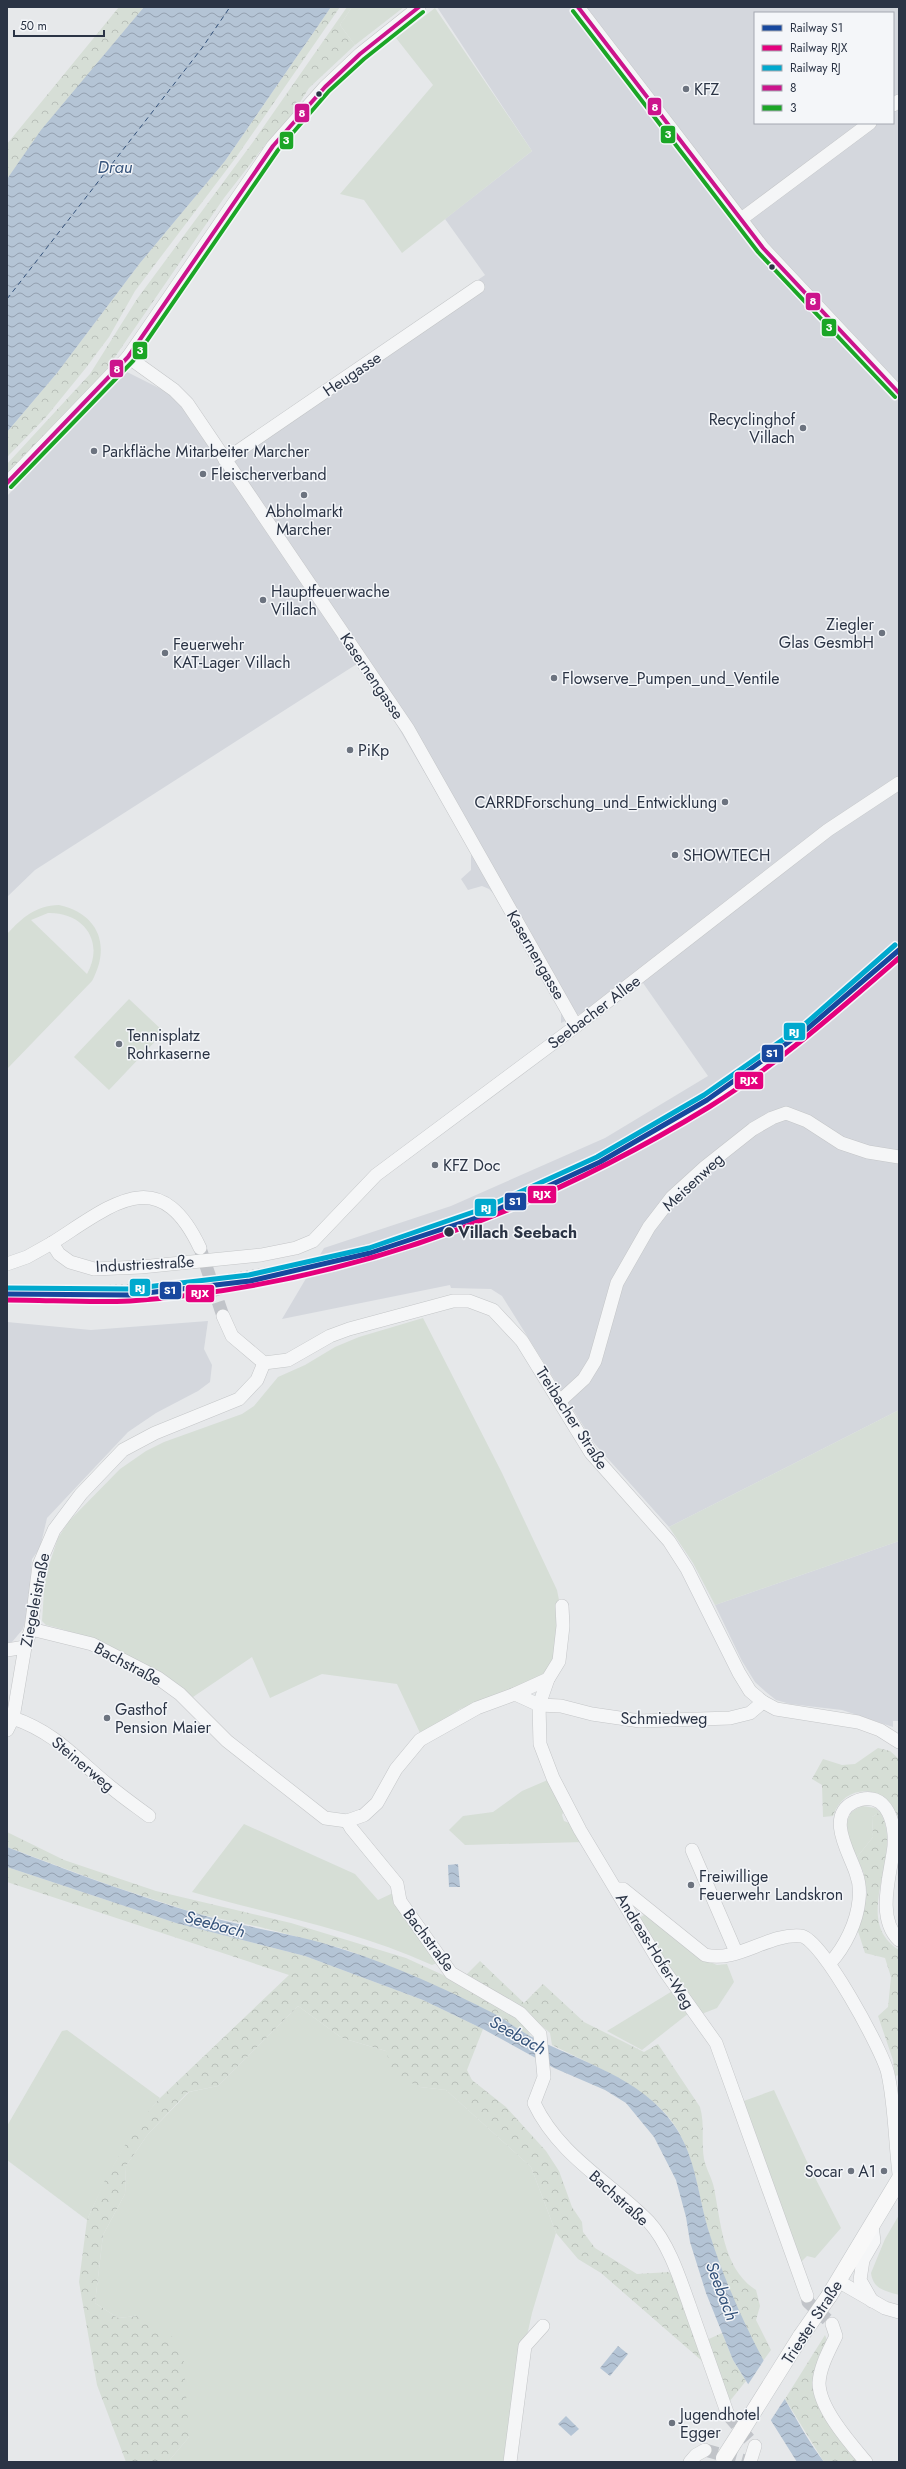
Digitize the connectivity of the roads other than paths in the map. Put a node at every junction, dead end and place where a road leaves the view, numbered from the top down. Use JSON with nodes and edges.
{"nodes":[{"id":1,"x":419,"y":7,"type":"edge"},
{"id":2,"x":578,"y":7,"type":"edge"},
{"id":3,"x":869,"y":124,"type":"edge"},
{"id":4,"x":740,"y":220,"type":"junction"},
{"id":5,"x":478,"y":287,"type":"dead end"},
{"id":6,"x":128,"y":358,"type":"junction"},
{"id":7,"x":899,"y":393,"type":"edge"},
{"id":8,"x":225,"y":460,"type":"junction"},
{"id":9,"x":7,"y":483,"type":"edge"},
{"id":10,"x":899,"y":783,"type":"edge"},
{"id":11,"x":576,"y":1026,"type":"junction"},
{"id":12,"x":899,"y":1157,"type":"edge"},
{"id":13,"x":52,"y":1243,"type":"junction"},
{"id":14,"x":200,"y":1248,"type":"tunnel mouth"},
{"id":15,"x":296,"y":1248,"type":"joint"},
{"id":16,"x":7,"y":1264,"type":"edge"},
{"id":17,"x":223,"y":1316,"type":"tunnel mouth"},
{"id":18,"x":264,"y":1363,"type":"junction"},
{"id":19,"x":560,"y":1401,"type":"junction"},
{"id":20,"x":562,"y":1606,"type":"dead end"},
{"id":21,"x":31,"y":1629,"type":"junction"},
{"id":22,"x":25,"y":1647,"type":"junction"},
{"id":23,"x":7,"y":1650,"type":"edge"},
{"id":24,"x":548,"y":1679,"type":"junction"},
{"id":25,"x":515,"y":1694,"type":"junction"},
{"id":26,"x":763,"y":1702,"type":"junction"},
{"id":27,"x":539,"y":1705,"type":"junction"},
{"id":28,"x":13,"y":1718,"type":"junction"},
{"id":29,"x":7,"y":1730,"type":"edge"},
{"id":30,"x":899,"y":1742,"type":"edge"},
{"id":31,"x":149,"y":1816,"type":"dead end"},
{"id":32,"x":347,"y":1821,"type":"junction"},
{"id":33,"x":692,"y":1850,"type":"dead end"},
{"id":34,"x":617,"y":1889,"type":"junction"},
{"id":35,"x":899,"y":1940,"type":"edge"},
{"id":36,"x":736,"y":1952,"type":"junction"},
{"id":37,"x":830,"y":1963,"type":"junction"},
{"id":38,"x":899,"y":2174,"type":"edge"},
{"id":39,"x":899,"y":2180,"type":"edge"},
{"id":40,"x":872,"y":2226,"type":"junction"},
{"id":41,"x":838,"y":2281,"type":"junction"},
{"id":42,"x":807,"y":2296,"type":"tunnel mouth"},
{"id":43,"x":872,"y":2301,"type":"junction"},
{"id":44,"x":899,"y":2312,"type":"edge"},
{"id":45,"x":832,"y":2324,"type":"tunnel mouth"},
{"id":46,"x":543,"y":2326,"type":"dead end"},
{"id":47,"x":728,"y":2415,"type":"tunnel mouth"},
{"id":48,"x":755,"y":2446,"type":"dead end"},
{"id":49,"x":706,"y":2450,"type":"dead end"},
{"id":50,"x":510,"y":2462,"type":"edge"},
{"id":51,"x":690,"y":2462,"type":"edge"},
{"id":52,"x":722,"y":2462,"type":"edge"},
{"id":53,"x":748,"y":2462,"type":"edge"},
{"id":54,"x":866,"y":2462,"type":"edge"}],
"edges":[{"from":1,"to":6,"type":"street"},
{"from":2,"to":4,"type":"street"},
{"from":3,"to":4,"type":"street"},
{"from":4,"to":7,"type":"street"},
{"from":5,"to":8,"type":"street","name":"Heugasse"},
{"from":6,"to":8,"type":"street","name":"Kasernengasse"},
{"from":6,"to":9,"type":"street"},
{"from":8,"to":11,"type":"street","name":"Kasernengasse"},
{"from":10,"to":11,"type":"street","name":"Seebacher Allee"},
{"from":11,"to":15,"type":"street","name":"Seebacher Allee"},
{"from":12,"to":19,"type":"street","name":"Meisenweg"},
{"from":13,"to":14,"type":"street"},
{"from":13,"to":15,"type":"street","name":"Industriestraße"},
{"from":13,"to":16,"type":"street"},
{"from":17,"to":18,"type":"street"},
{"from":18,"to":19,"type":"street","name":"Treibacher Straße"},
{"from":18,"to":21,"type":"street","name":"Ziegeleistraße"},
{"from":19,"to":26,"type":"street","name":"Treibacher Straße"},
{"from":20,"to":24,"type":"street","name":"Andreas-Hofer-Weg"},
{"from":21,"to":22,"type":"street","name":"Ziegeleistraße"},
{"from":21,"to":32,"type":"street","name":"Bachstraße"},
{"from":22,"to":23,"type":"street"},
{"from":22,"to":28,"type":"street","name":"Ziegeleistraße"},
{"from":24,"to":25,"type":"street"},
{"from":24,"to":27,"type":"street","name":"Andreas-Hofer-Weg"},
{"from":25,"to":27,"type":"street","name":"Schmiedweg"},
{"from":25,"to":32,"type":"street"},
{"from":26,"to":27,"type":"street","name":"Schmiedweg"},
{"from":26,"to":30,"type":"street","name":"Treibacher Straße"},
{"from":27,"to":34,"type":"street","name":"Andreas-Hofer-Weg"},
{"from":28,"to":29,"type":"street","name":"Ziegeleistraße"},
{"from":28,"to":31,"type":"street","name":"Steinerweg"},
{"from":32,"to":47,"type":"street","name":"Bachstraße"},
{"from":33,"to":36,"type":"street"},
{"from":34,"to":36,"type":"street"},
{"from":34,"to":42,"type":"street","name":"Andreas-Hofer-Weg"},
{"from":35,"to":37,"type":"street"},
{"from":36,"to":37,"type":"street"},
{"from":37,"to":38,"type":"street"},
{"from":39,"to":40,"type":"main road","name":"Triester Straße"},
{"from":40,"to":41,"type":"main road","name":"Triester Straße"},
{"from":40,"to":43,"type":"street"},
{"from":41,"to":43,"type":"street"},
{"from":41,"to":52,"type":"main road","name":"Triester Straße","bridge":true},
{"from":43,"to":44,"type":"street"},
{"from":45,"to":54,"type":"street"},
{"from":46,"to":50,"type":"street"},
{"from":48,"to":53,"type":"street"},
{"from":49,"to":51,"type":"street"}]}
